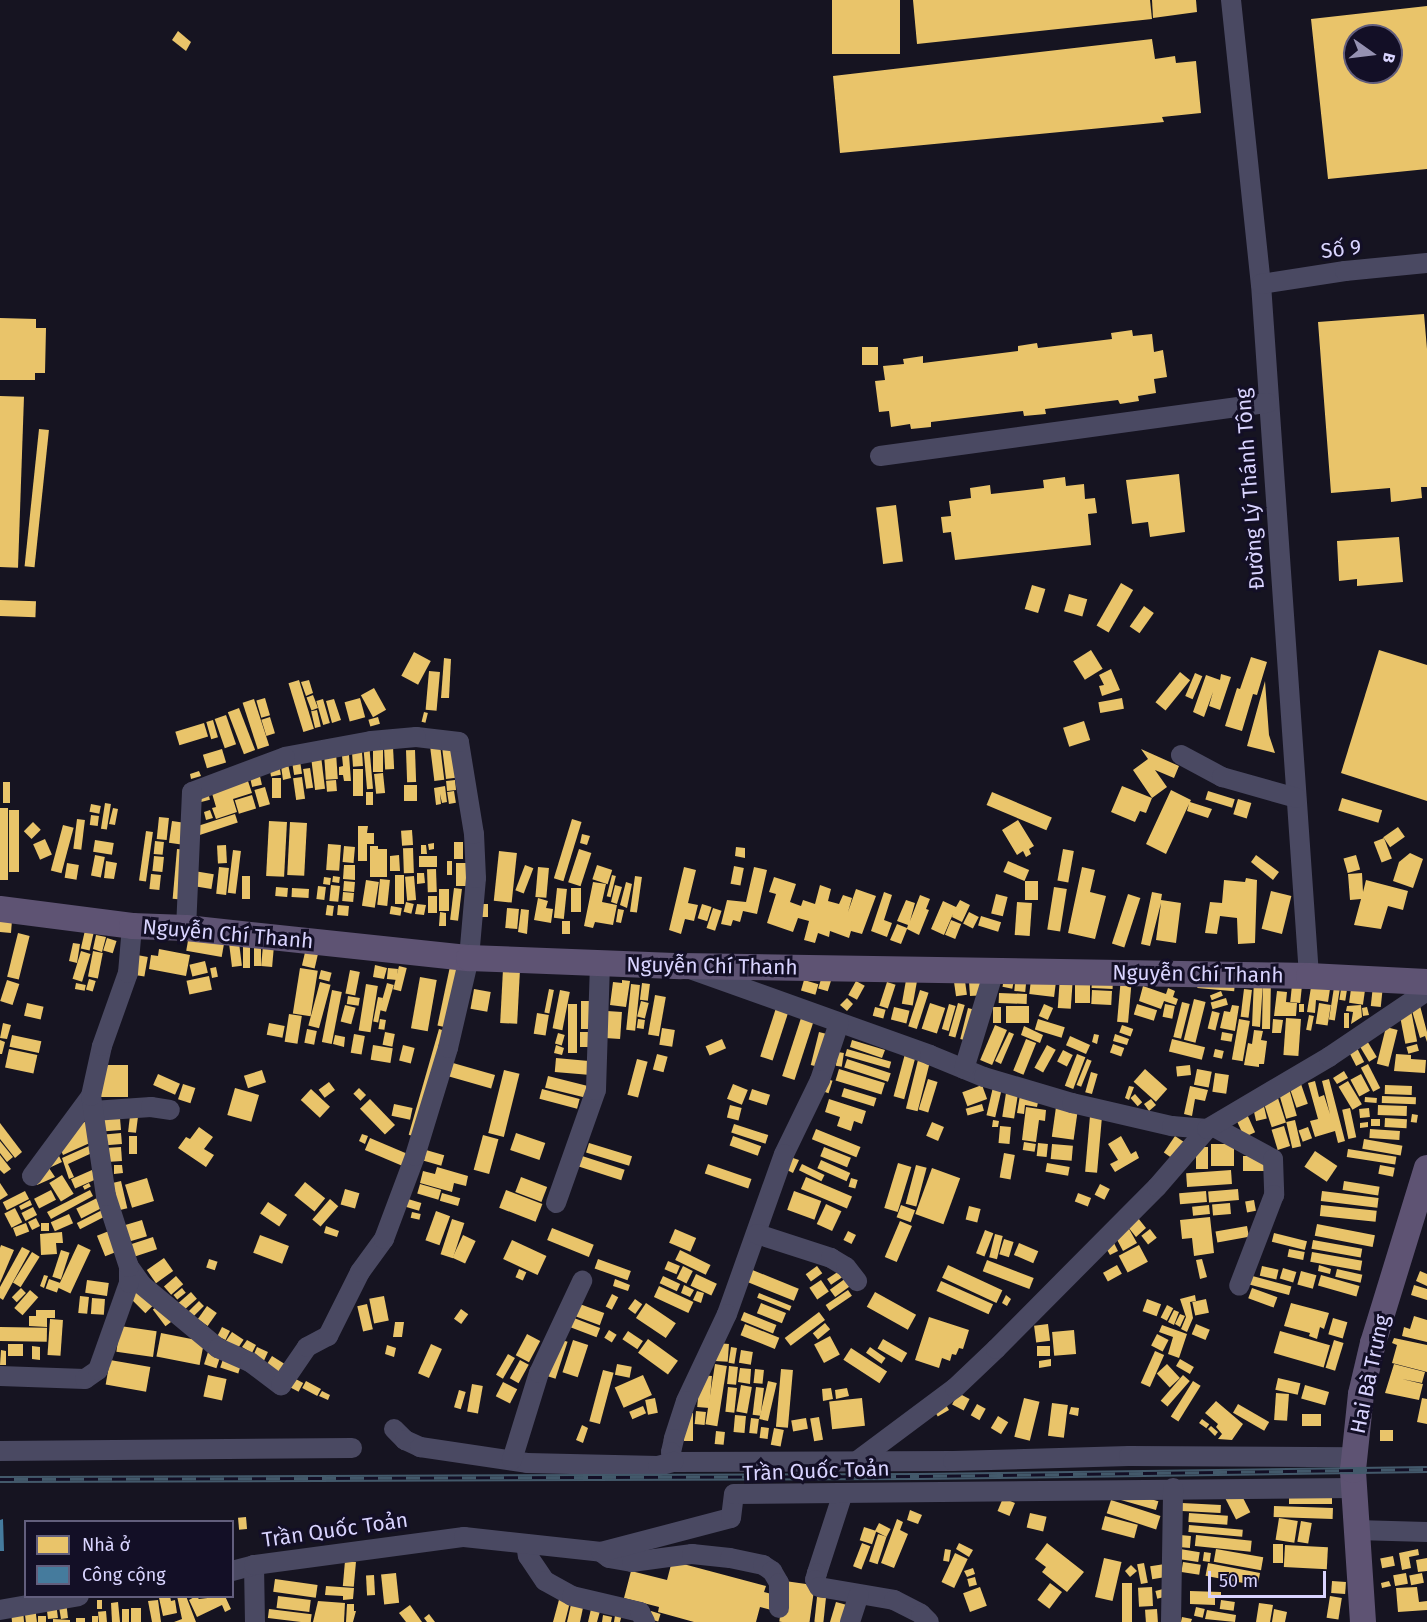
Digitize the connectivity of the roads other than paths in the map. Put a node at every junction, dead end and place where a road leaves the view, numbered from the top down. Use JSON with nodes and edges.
{"nodes":[{"id":1,"x":1231,"y":0,"type":"edge"},
{"id":2,"x":1427,"y":263,"type":"edge"},
{"id":3,"x":1261,"y":284,"type":"junction"},
{"id":4,"x":1267,"y":403,"type":"junction"},
{"id":5,"x":880,"y":456,"type":"dead end"},
{"id":6,"x":1181,"y":755,"type":"dead end"},
{"id":7,"x":1296,"y":798,"type":"junction"},
{"id":8,"x":0,"y":909,"type":"edge"},
{"id":9,"x":132,"y":926,"type":"junction"},
{"id":10,"x":186,"y":928,"type":"junction"},
{"id":11,"x":469,"y":958,"type":"junction"},
{"id":12,"x":600,"y":963,"type":"junction"},
{"id":13,"x":681,"y":966,"type":"junction"},
{"id":14,"x":994,"y":971,"type":"junction"},
{"id":15,"x":1309,"y":976,"type":"junction"},
{"id":16,"x":1427,"y":982,"type":"edge"},
{"id":17,"x":1427,"y":991,"type":"edge"},
{"id":18,"x":839,"y":1023,"type":"junction"},
{"id":19,"x":964,"y":1069,"type":"junction"},
{"id":20,"x":92,"y":1104,"type":"junction"},
{"id":21,"x":170,"y":1110,"type":"dead end"},
{"id":22,"x":1211,"y":1128,"type":"junction"},
{"id":23,"x":1427,"y":1168,"type":"edge"},
{"id":24,"x":32,"y":1176,"type":"dead end"},
{"id":25,"x":556,"y":1203,"type":"dead end"},
{"id":26,"x":757,"y":1234,"type":"junction"},
{"id":27,"x":129,"y":1267,"type":"junction"},
{"id":28,"x":582,"y":1281,"type":"dead end"},
{"id":29,"x":856,"y":1281,"type":"dead end"},
{"id":30,"x":1239,"y":1286,"type":"dead end"},
{"id":31,"x":0,"y":1376,"type":"edge"},
{"id":32,"x":394,"y":1429,"type":"dead end"},
{"id":33,"x":352,"y":1448,"type":"dead end"},
{"id":34,"x":0,"y":1451,"type":"edge"},
{"id":35,"x":1353,"y":1457,"type":"junction"},
{"id":36,"x":512,"y":1460,"type":"junction"},
{"id":37,"x":857,"y":1461,"type":"junction"},
{"id":38,"x":673,"y":1462,"type":"junction"},
{"id":39,"x":1173,"y":1488,"type":"junction"},
{"id":40,"x":1354,"y":1488,"type":"junction"},
{"id":41,"x":843,"y":1493,"type":"junction"},
{"id":42,"x":1356,"y":1530,"type":"junction"},
{"id":43,"x":1427,"y":1532,"type":"edge"},
{"id":44,"x":526,"y":1544,"type":"junction"},
{"id":45,"x":601,"y":1552,"type":"junction"},
{"id":46,"x":254,"y":1565,"type":"junction"},
{"id":47,"x":234,"y":1570,"type":"edge"},
{"id":48,"x":859,"y":1595,"type":"junction"},
{"id":49,"x":68,"y":1598,"type":"edge"},
{"id":50,"x":780,"y":1608,"type":"dead end"},
{"id":51,"x":0,"y":1611,"type":"edge"},
{"id":52,"x":255,"y":1622,"type":"edge"},
{"id":53,"x":645,"y":1622,"type":"edge"},
{"id":54,"x":850,"y":1622,"type":"edge"},
{"id":55,"x":929,"y":1622,"type":"edge"},
{"id":56,"x":1171,"y":1622,"type":"edge"},
{"id":57,"x":1363,"y":1622,"type":"edge"}],
"edges":[{"from":1,"to":3,"type":"street","name":"Đường Lý Thánh Tông"},
{"from":2,"to":3,"type":"street","name":"Số 9"},
{"from":3,"to":4,"type":"street","name":"Đường Lý Thánh Tông"},
{"from":4,"to":5,"type":"street"},
{"from":4,"to":7,"type":"street","name":"Đường Lý Thánh Tông"},
{"from":6,"to":7,"type":"street"},
{"from":7,"to":15,"type":"street","name":"Đường Lý Thánh Tông"},
{"from":8,"to":9,"type":"main road","name":"Nguyễn Chí Thanh"},
{"from":9,"to":10,"type":"main road","name":"Nguyễn Chí Thanh"},
{"from":9,"to":20,"type":"street"},
{"from":10,"to":11,"type":"main road","name":"Nguyễn Chí Thanh"},
{"from":10,"to":11,"type":"street"},
{"from":11,"to":12,"type":"main road","name":"Nguyễn Chí Thanh"},
{"from":11,"to":27,"type":"street"},
{"from":12,"to":13,"type":"main road","name":"Nguyễn Chí Thanh"},
{"from":12,"to":25,"type":"street"},
{"from":13,"to":14,"type":"main road","name":"Nguyễn Chí Thanh"},
{"from":13,"to":18,"type":"street"},
{"from":14,"to":15,"type":"main road","name":"Nguyễn Chí Thanh"},
{"from":14,"to":19,"type":"street"},
{"from":15,"to":16,"type":"main road","name":"Nguyễn Chí Thanh"},
{"from":17,"to":22,"type":"street"},
{"from":18,"to":19,"type":"street"},
{"from":18,"to":26,"type":"street"},
{"from":19,"to":22,"type":"street"},
{"from":20,"to":21,"type":"street"},
{"from":20,"to":24,"type":"street"},
{"from":20,"to":27,"type":"street"},
{"from":22,"to":30,"type":"street"},
{"from":22,"to":37,"type":"street"},
{"from":23,"to":35,"type":"main road","name":"Hai Bà Trưng"},
{"from":26,"to":29,"type":"street"},
{"from":26,"to":38,"type":"street"},
{"from":27,"to":31,"type":"street"},
{"from":28,"to":36,"type":"street"},
{"from":32,"to":36,"type":"street"},
{"from":33,"to":34,"type":"street"},
{"from":35,"to":37,"type":"street"},
{"from":35,"to":40,"type":"main road","name":"Hai Bà Trưng"},
{"from":36,"to":38,"type":"street"},
{"from":37,"to":38,"type":"street"},
{"from":39,"to":40,"type":"street","name":"Trần Quốc Toản"},
{"from":39,"to":41,"type":"street","name":"Trần Quốc Toản"},
{"from":39,"to":56,"type":"street"},
{"from":40,"to":42,"type":"main road","name":"Hai Bà Trưng"},
{"from":41,"to":45,"type":"street","name":"Trần Quốc Toản"},
{"from":41,"to":48,"type":"street"},
{"from":42,"to":43,"type":"street"},
{"from":42,"to":57,"type":"main road","name":"Hai Bà Trưng"},
{"from":44,"to":45,"type":"street","name":"Trần Quốc Toản"},
{"from":44,"to":46,"type":"street","name":"Trần Quốc Toản"},
{"from":44,"to":53,"type":"street"},
{"from":45,"to":50,"type":"street"},
{"from":46,"to":47,"type":"street","name":"Trần Quốc Toản"},
{"from":46,"to":52,"type":"street"},
{"from":48,"to":54,"type":"street"},
{"from":48,"to":55,"type":"street"},
{"from":49,"to":51,"type":"street"}]}
